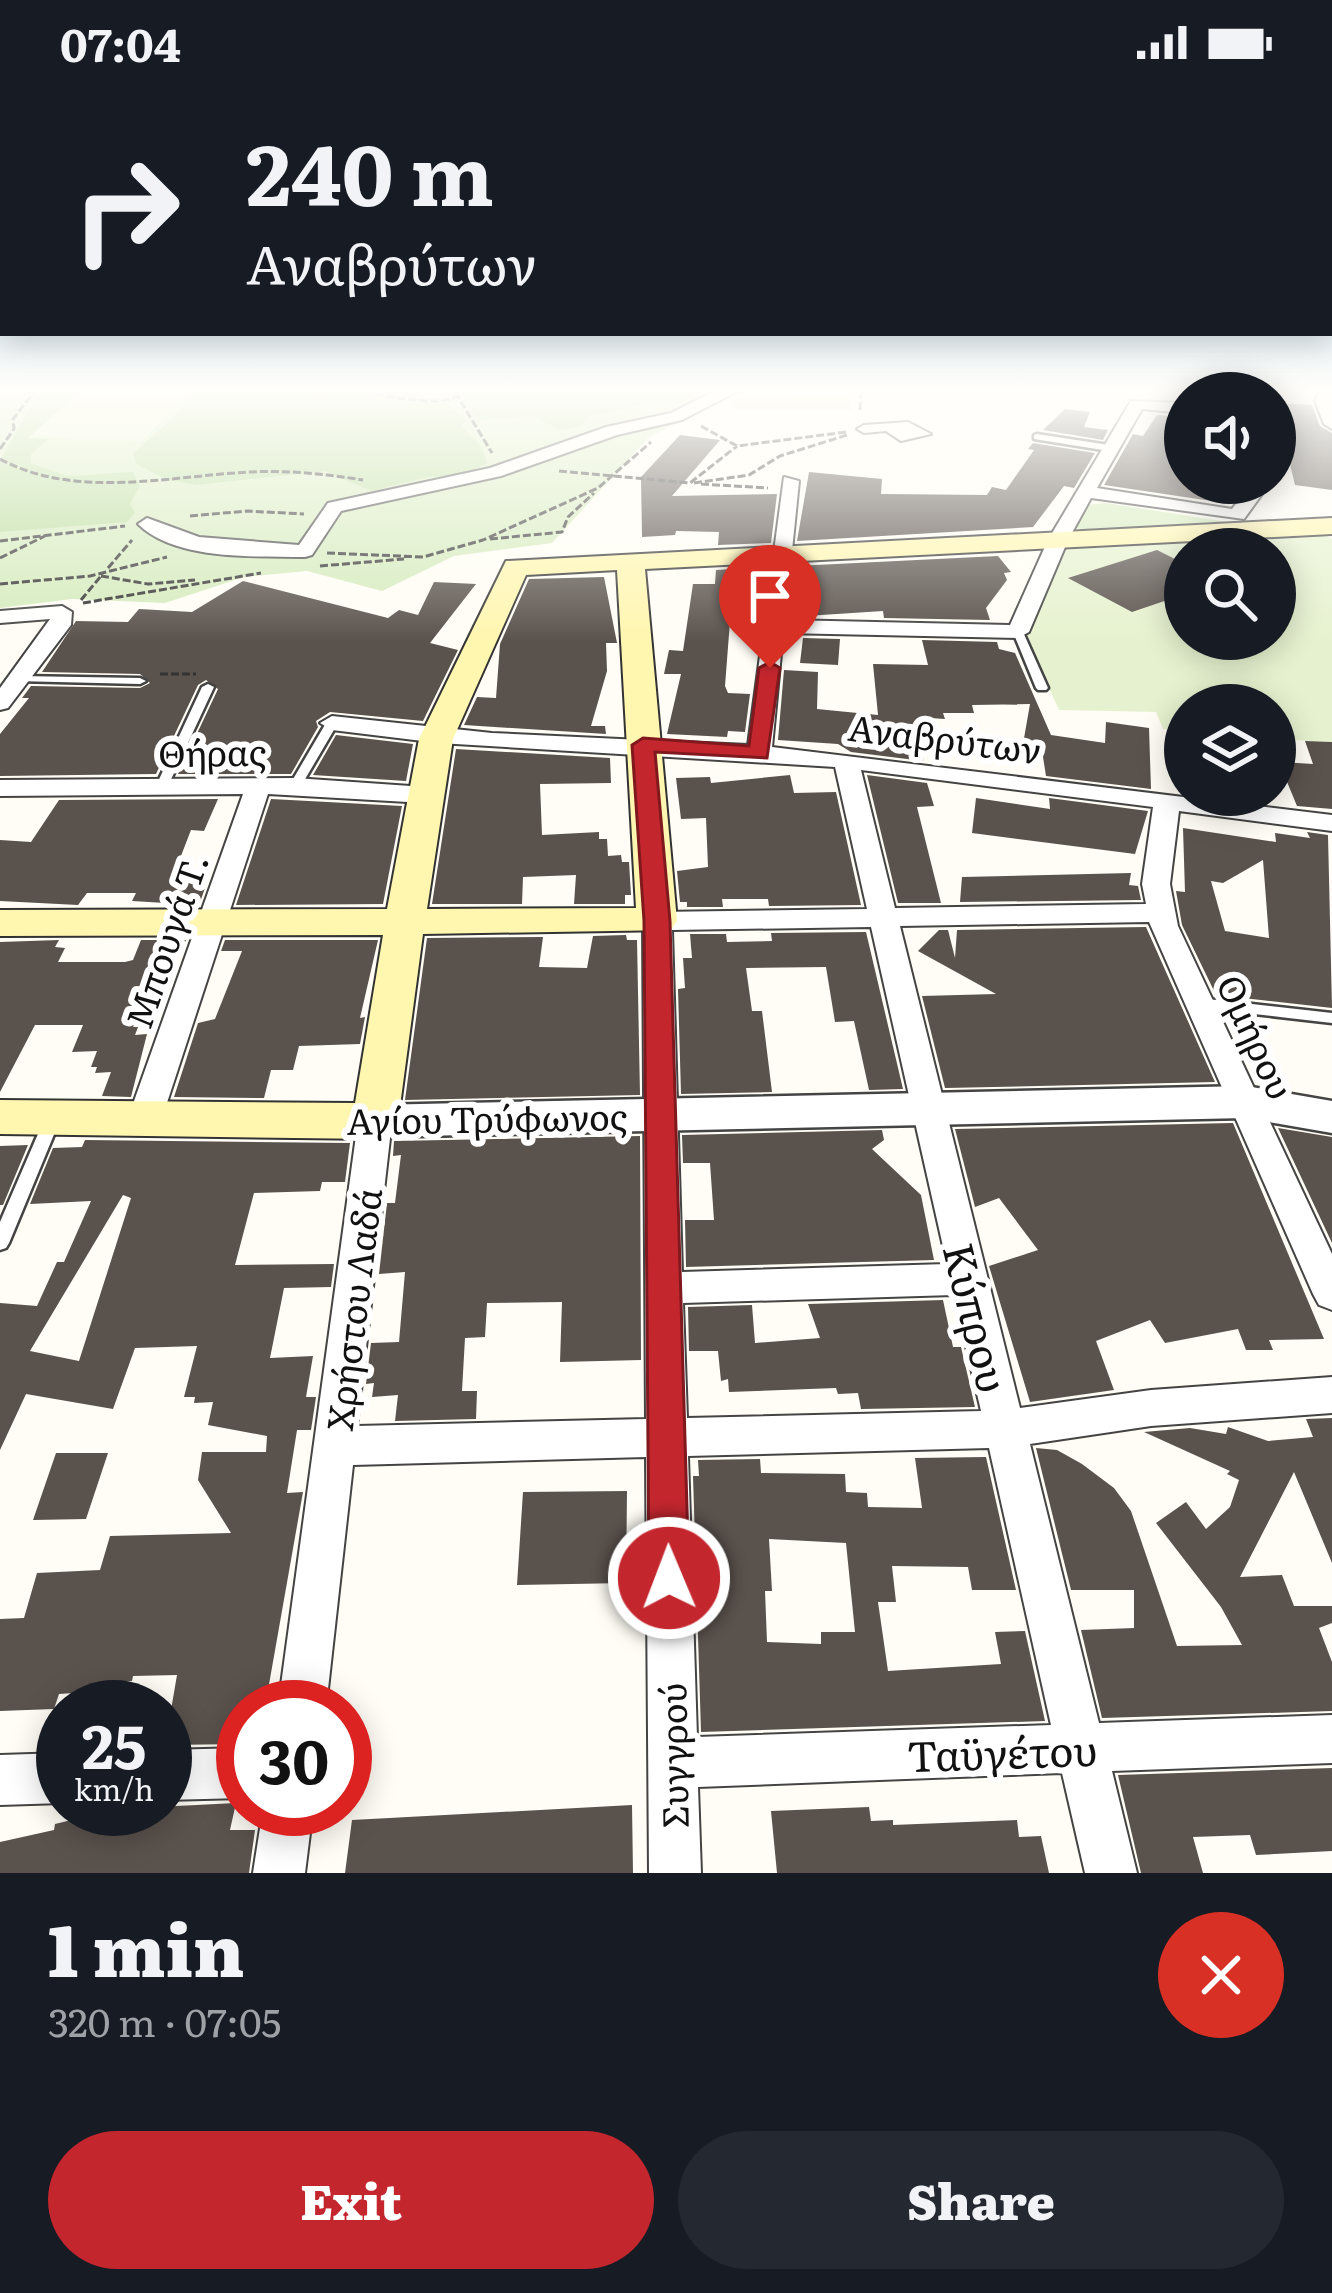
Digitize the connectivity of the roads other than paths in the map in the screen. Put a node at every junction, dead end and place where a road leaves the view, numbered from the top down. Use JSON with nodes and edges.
{"nodes":[{"id":1,"x":480,"y":475,"type":"edge"},
{"id":2,"x":1094,"y":475,"type":"edge"},
{"id":3,"x":789,"y":489,"type":"road end"},
{"id":4,"x":1085,"y":492,"type":"junction"},
{"id":5,"x":1164,"y":504,"type":"edge"},
{"id":6,"x":1164,"y":504,"type":"edge"},
{"id":7,"x":1245,"y":504,"type":"edge"},
{"id":8,"x":147,"y":524,"type":"road end"},
{"id":9,"x":1332,"y":526,"type":"edge"},
{"id":10,"x":1058,"y":540,"type":"junction"},
{"id":11,"x":781,"y":554,"type":"junction"},
{"id":12,"x":630,"y":561,"type":"junction"},
{"id":13,"x":0,"y":617,"type":"edge"},
{"id":14,"x":775,"y":626,"type":"junction"},
{"id":15,"x":1018,"y":632,"type":"junction"},
{"id":16,"x":19,"y":679,"type":"junction"},
{"id":17,"x":140,"y":681,"type":"road end"},
{"id":18,"x":211,"y":681,"type":"road end"},
{"id":19,"x":1042,"y":688,"type":"dead end"},
{"id":20,"x":0,"y":703,"type":"edge"},
{"id":21,"x":332,"y":723,"type":"joint"},
{"id":22,"x":436,"y":739,"type":"junction"},
{"id":23,"x":643,"y":745,"type":"junction"},
{"id":24,"x":759,"y":753,"type":"junction"},
{"id":25,"x":846,"y":761,"type":"junction"},
{"id":26,"x":295,"y":786,"type":"junction"},
{"id":27,"x":258,"y":787,"type":"junction"},
{"id":28,"x":0,"y":788,"type":"edge"},
{"id":29,"x":161,"y":788,"type":"junction"},
{"id":30,"x":424,"y":795,"type":"junction"},
{"id":31,"x":1164,"y":802,"type":"edge"},
{"id":32,"x":1165,"y":816,"type":"edge"},
{"id":33,"x":1277,"y":816,"type":"edge"},
{"id":34,"x":1332,"y":823,"type":"edge"},
{"id":35,"x":1161,"y":913,"type":"junction"},
{"id":36,"x":881,"y":918,"type":"junction"},
{"id":37,"x":657,"y":921,"type":"junction"},
{"id":38,"x":213,"y":922,"type":"junction"},
{"id":39,"x":405,"y":922,"type":"junction"},
{"id":40,"x":0,"y":923,"type":"edge"},
{"id":41,"x":1198,"y":1003,"type":"junction"},
{"id":42,"x":1332,"y":1018,"type":"edge"},
{"id":43,"x":1246,"y":1102,"type":"junction"},
{"id":44,"x":926,"y":1108,"type":"junction"},
{"id":45,"x":662,"y":1114,"type":"junction"},
{"id":46,"x":0,"y":1117,"type":"edge"},
{"id":47,"x":1332,"y":1117,"type":"edge"},
{"id":48,"x":53,"y":1118,"type":"junction"},
{"id":49,"x":146,"y":1118,"type":"junction"},
{"id":50,"x":375,"y":1120,"type":"junction"},
{"id":51,"x":0,"y":1243,"type":"edge"},
{"id":52,"x":968,"y":1279,"type":"junction"},
{"id":53,"x":667,"y":1288,"type":"junction"},
{"id":54,"x":1332,"y":1294,"type":"edge"},
{"id":55,"x":1332,"y":1395,"type":"edge"},
{"id":56,"x":1006,"y":1429,"type":"junction"},
{"id":57,"x":667,"y":1439,"type":"junction"},
{"id":58,"x":334,"y":1446,"type":"junction"},
{"id":59,"x":305,"y":1680,"type":"edge"},
{"id":60,"x":1332,"y":1739,"type":"edge"},
{"id":61,"x":1081,"y":1748,"type":"junction"},
{"id":62,"x":671,"y":1763,"type":"junction"},
{"id":63,"x":36,"y":1779,"type":"edge"},
{"id":64,"x":0,"y":1780,"type":"edge"},
{"id":65,"x":284,"y":1836,"type":"edge"},
{"id":66,"x":279,"y":1873,"type":"edge"},
{"id":67,"x":674,"y":1873,"type":"edge"},
{"id":68,"x":1111,"y":1873,"type":"edge"}],
"edges":[{"from":1,"to":8,"type":"street"},
{"from":2,"to":4,"type":"street"},
{"from":3,"to":11,"type":"street"},
{"from":4,"to":6,"type":"street"},
{"from":4,"to":10,"type":"street"},
{"from":5,"to":7,"type":"street"},
{"from":9,"to":10,"type":"main road"},
{"from":10,"to":11,"type":"main road"},
{"from":10,"to":15,"type":"street"},
{"from":11,"to":12,"type":"main road"},
{"from":11,"to":14,"type":"street"},
{"from":12,"to":22,"type":"main road","name":"Χρήστου Λαδά"},
{"from":12,"to":23,"type":"main road","name":"Συγγρού"},
{"from":13,"to":16,"type":"street"},
{"from":14,"to":15,"type":"street"},
{"from":14,"to":24,"type":"street"},
{"from":15,"to":19,"type":"lane"},
{"from":16,"to":17,"type":"lane"},
{"from":16,"to":20,"type":"street"},
{"from":18,"to":29,"type":"lane"},
{"from":21,"to":22,"type":"street","name":"Αναβρύτων"},
{"from":21,"to":26,"type":"lane"},
{"from":22,"to":23,"type":"street","name":"Αναβρύτων"},
{"from":22,"to":30,"type":"main road","name":"Χρήστου Λαδά"},
{"from":23,"to":24,"type":"street","name":"Αναβρύτων"},
{"from":23,"to":37,"type":"main road","name":"Συγγρού"},
{"from":24,"to":25,"type":"street","name":"Αναβρύτων"},
{"from":25,"to":31,"type":"street","name":"Αναβρύτων"},
{"from":25,"to":36,"type":"street","name":"Κύπρου"},
{"from":26,"to":27,"type":"street","name":"Θήρας"},
{"from":26,"to":30,"type":"street","name":"Θήρας"},
{"from":27,"to":29,"type":"street","name":"Θήρας"},
{"from":27,"to":38,"type":"street","name":"Μπουγά Τ."},
{"from":28,"to":29,"type":"street","name":"Θήρας"},
{"from":30,"to":39,"type":"main road","name":"Χρήστου Λαδά"},
{"from":32,"to":35,"type":"street","name":"Ομήρου"},
{"from":33,"to":34,"type":"street","name":"Αναβρύτων"},
{"from":35,"to":36,"type":"street"},
{"from":35,"to":41,"type":"street","name":"Ομήρου"},
{"from":36,"to":37,"type":"street"},
{"from":36,"to":44,"type":"street","name":"Κύπρου"},
{"from":37,"to":39,"type":"main road"},
{"from":37,"to":45,"type":"street","name":"Συγγρού"},
{"from":38,"to":39,"type":"main road"},
{"from":38,"to":40,"type":"main road"},
{"from":38,"to":49,"type":"street","name":"Μπουγά Τ."},
{"from":39,"to":50,"type":"main road","name":"Χρήστου Λαδά"},
{"from":41,"to":42,"type":"lane"},
{"from":41,"to":43,"type":"street","name":"Ομήρου"},
{"from":43,"to":44,"type":"street","name":"Αγίου Τρύφωνος"},
{"from":43,"to":47,"type":"street","name":"Αγίου Τρύφωνος"},
{"from":43,"to":54,"type":"street","name":"Ομήρου"},
{"from":44,"to":45,"type":"street","name":"Αγίου Τρύφωνος"},
{"from":44,"to":52,"type":"street","name":"Κύπρου"},
{"from":45,"to":50,"type":"street","name":"Αγίου Τρύφωνος"},
{"from":45,"to":53,"type":"street","name":"Συγγρού"},
{"from":46,"to":48,"type":"main road","name":"Αγίου Τρύφωνος"},
{"from":48,"to":49,"type":"main road","name":"Αγίου Τρύφωνος"},
{"from":48,"to":51,"type":"lane"},
{"from":49,"to":50,"type":"main road","name":"Αγίου Τρύφωνος"},
{"from":50,"to":58,"type":"street","name":"Χρήστου Λαδά"},
{"from":52,"to":53,"type":"street"},
{"from":52,"to":56,"type":"street","name":"Κύπρου"},
{"from":53,"to":57,"type":"street","name":"Συγγρού"},
{"from":55,"to":56,"type":"street"},
{"from":56,"to":57,"type":"street"},
{"from":56,"to":61,"type":"street","name":"Κύπρου"},
{"from":57,"to":58,"type":"street"},
{"from":57,"to":62,"type":"street","name":"Συγγρού"},
{"from":58,"to":59,"type":"street","name":"Χρήστου Λαδά"},
{"from":60,"to":61,"type":"street","name":"Ταϋγέτου"},
{"from":61,"to":62,"type":"street","name":"Ταϋγέτου"},
{"from":61,"to":68,"type":"street","name":"Κύπρου"},
{"from":62,"to":67,"type":"street","name":"Συγγρού"},
{"from":63,"to":64,"type":"street"},
{"from":65,"to":66,"type":"street"}]}
